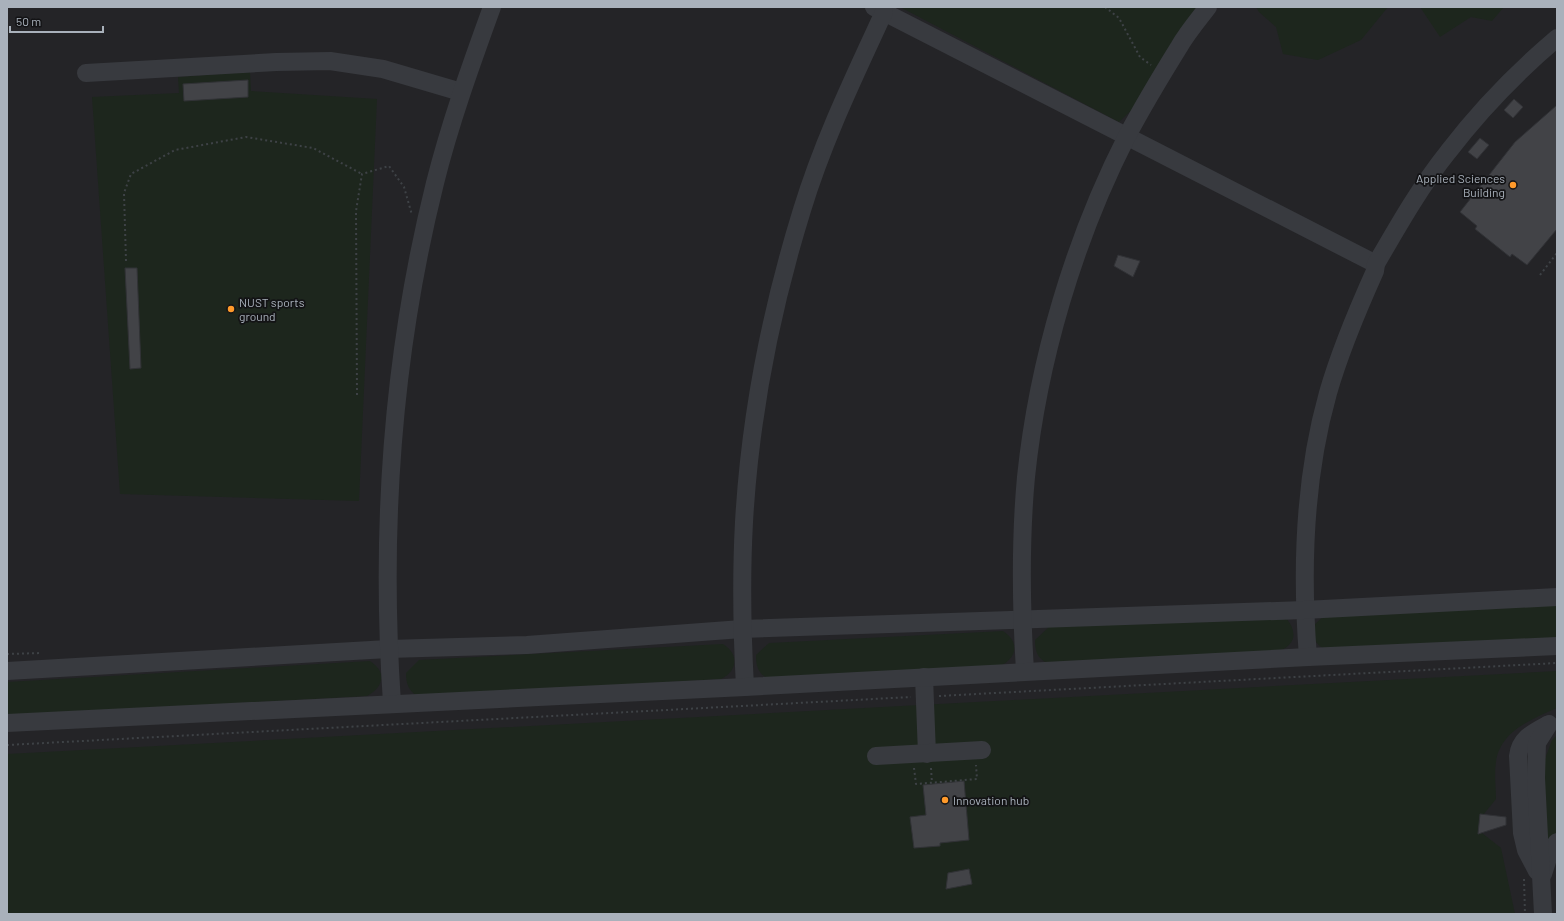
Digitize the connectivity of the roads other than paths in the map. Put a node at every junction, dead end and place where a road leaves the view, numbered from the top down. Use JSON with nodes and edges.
{"nodes":[{"id":1,"x":492,"y":7,"type":"edge"},
{"id":2,"x":1208,"y":7,"type":"edge"},
{"id":3,"x":879,"y":10,"type":"edge"},
{"id":4,"x":1557,"y":38,"type":"edge"},
{"id":5,"x":86,"y":73,"type":"dead end"},
{"id":6,"x":461,"y":92,"type":"junction"},
{"id":7,"x":1127,"y":136,"type":"junction"},
{"id":8,"x":1376,"y":264,"type":"junction"},
{"id":9,"x":1557,"y":596,"type":"edge"},
{"id":10,"x":1304,"y":610,"type":"junction"},
{"id":11,"x":1022,"y":619,"type":"junction"},
{"id":12,"x":742,"y":629,"type":"junction"},
{"id":13,"x":1557,"y":646,"type":"edge"},
{"id":14,"x":388,"y":649,"type":"junction"},
{"id":15,"x":1308,"y":656,"type":"junction"},
{"id":16,"x":7,"y":671,"type":"edge"},
{"id":17,"x":1025,"y":671,"type":"junction"},
{"id":18,"x":924,"y":677,"type":"junction"},
{"id":19,"x":745,"y":687,"type":"junction"},
{"id":20,"x":392,"y":703,"type":"junction"},
{"id":21,"x":1553,"y":722,"type":"edge"},
{"id":22,"x":7,"y":723,"type":"edge"},
{"id":23,"x":978,"y":750,"type":"road end"},
{"id":24,"x":920,"y":754,"type":"junction"},
{"id":25,"x":876,"y":756,"type":"dead end"},
{"id":26,"x":1557,"y":842,"type":"edge"},
{"id":27,"x":1541,"y":880,"type":"junction"},
{"id":28,"x":1543,"y":914,"type":"edge"}],
"edges":[{"from":1,"to":6,"type":"street"},
{"from":2,"to":7,"type":"street"},
{"from":3,"to":7,"type":"street"},
{"from":3,"to":12,"type":"street"},
{"from":4,"to":8,"type":"street"},
{"from":5,"to":6,"type":"street"},
{"from":6,"to":14,"type":"street"},
{"from":7,"to":8,"type":"street"},
{"from":7,"to":11,"type":"street"},
{"from":8,"to":10,"type":"street"},
{"from":9,"to":10,"type":"street"},
{"from":10,"to":11,"type":"street"},
{"from":10,"to":15,"type":"street"},
{"from":11,"to":12,"type":"street"},
{"from":11,"to":17,"type":"street"},
{"from":12,"to":14,"type":"street"},
{"from":12,"to":19,"type":"street"},
{"from":13,"to":15,"type":"street"},
{"from":14,"to":16,"type":"street"},
{"from":14,"to":20,"type":"street"},
{"from":15,"to":17,"type":"street"},
{"from":17,"to":18,"type":"street"},
{"from":18,"to":19,"type":"street"},
{"from":18,"to":24,"type":"street"},
{"from":19,"to":20,"type":"street"},
{"from":20,"to":22,"type":"street"},
{"from":21,"to":27,"type":"street"},
{"from":23,"to":24,"type":"street"},
{"from":24,"to":25,"type":"street"},
{"from":26,"to":27,"type":"street"},
{"from":27,"to":28,"type":"street"}]}
